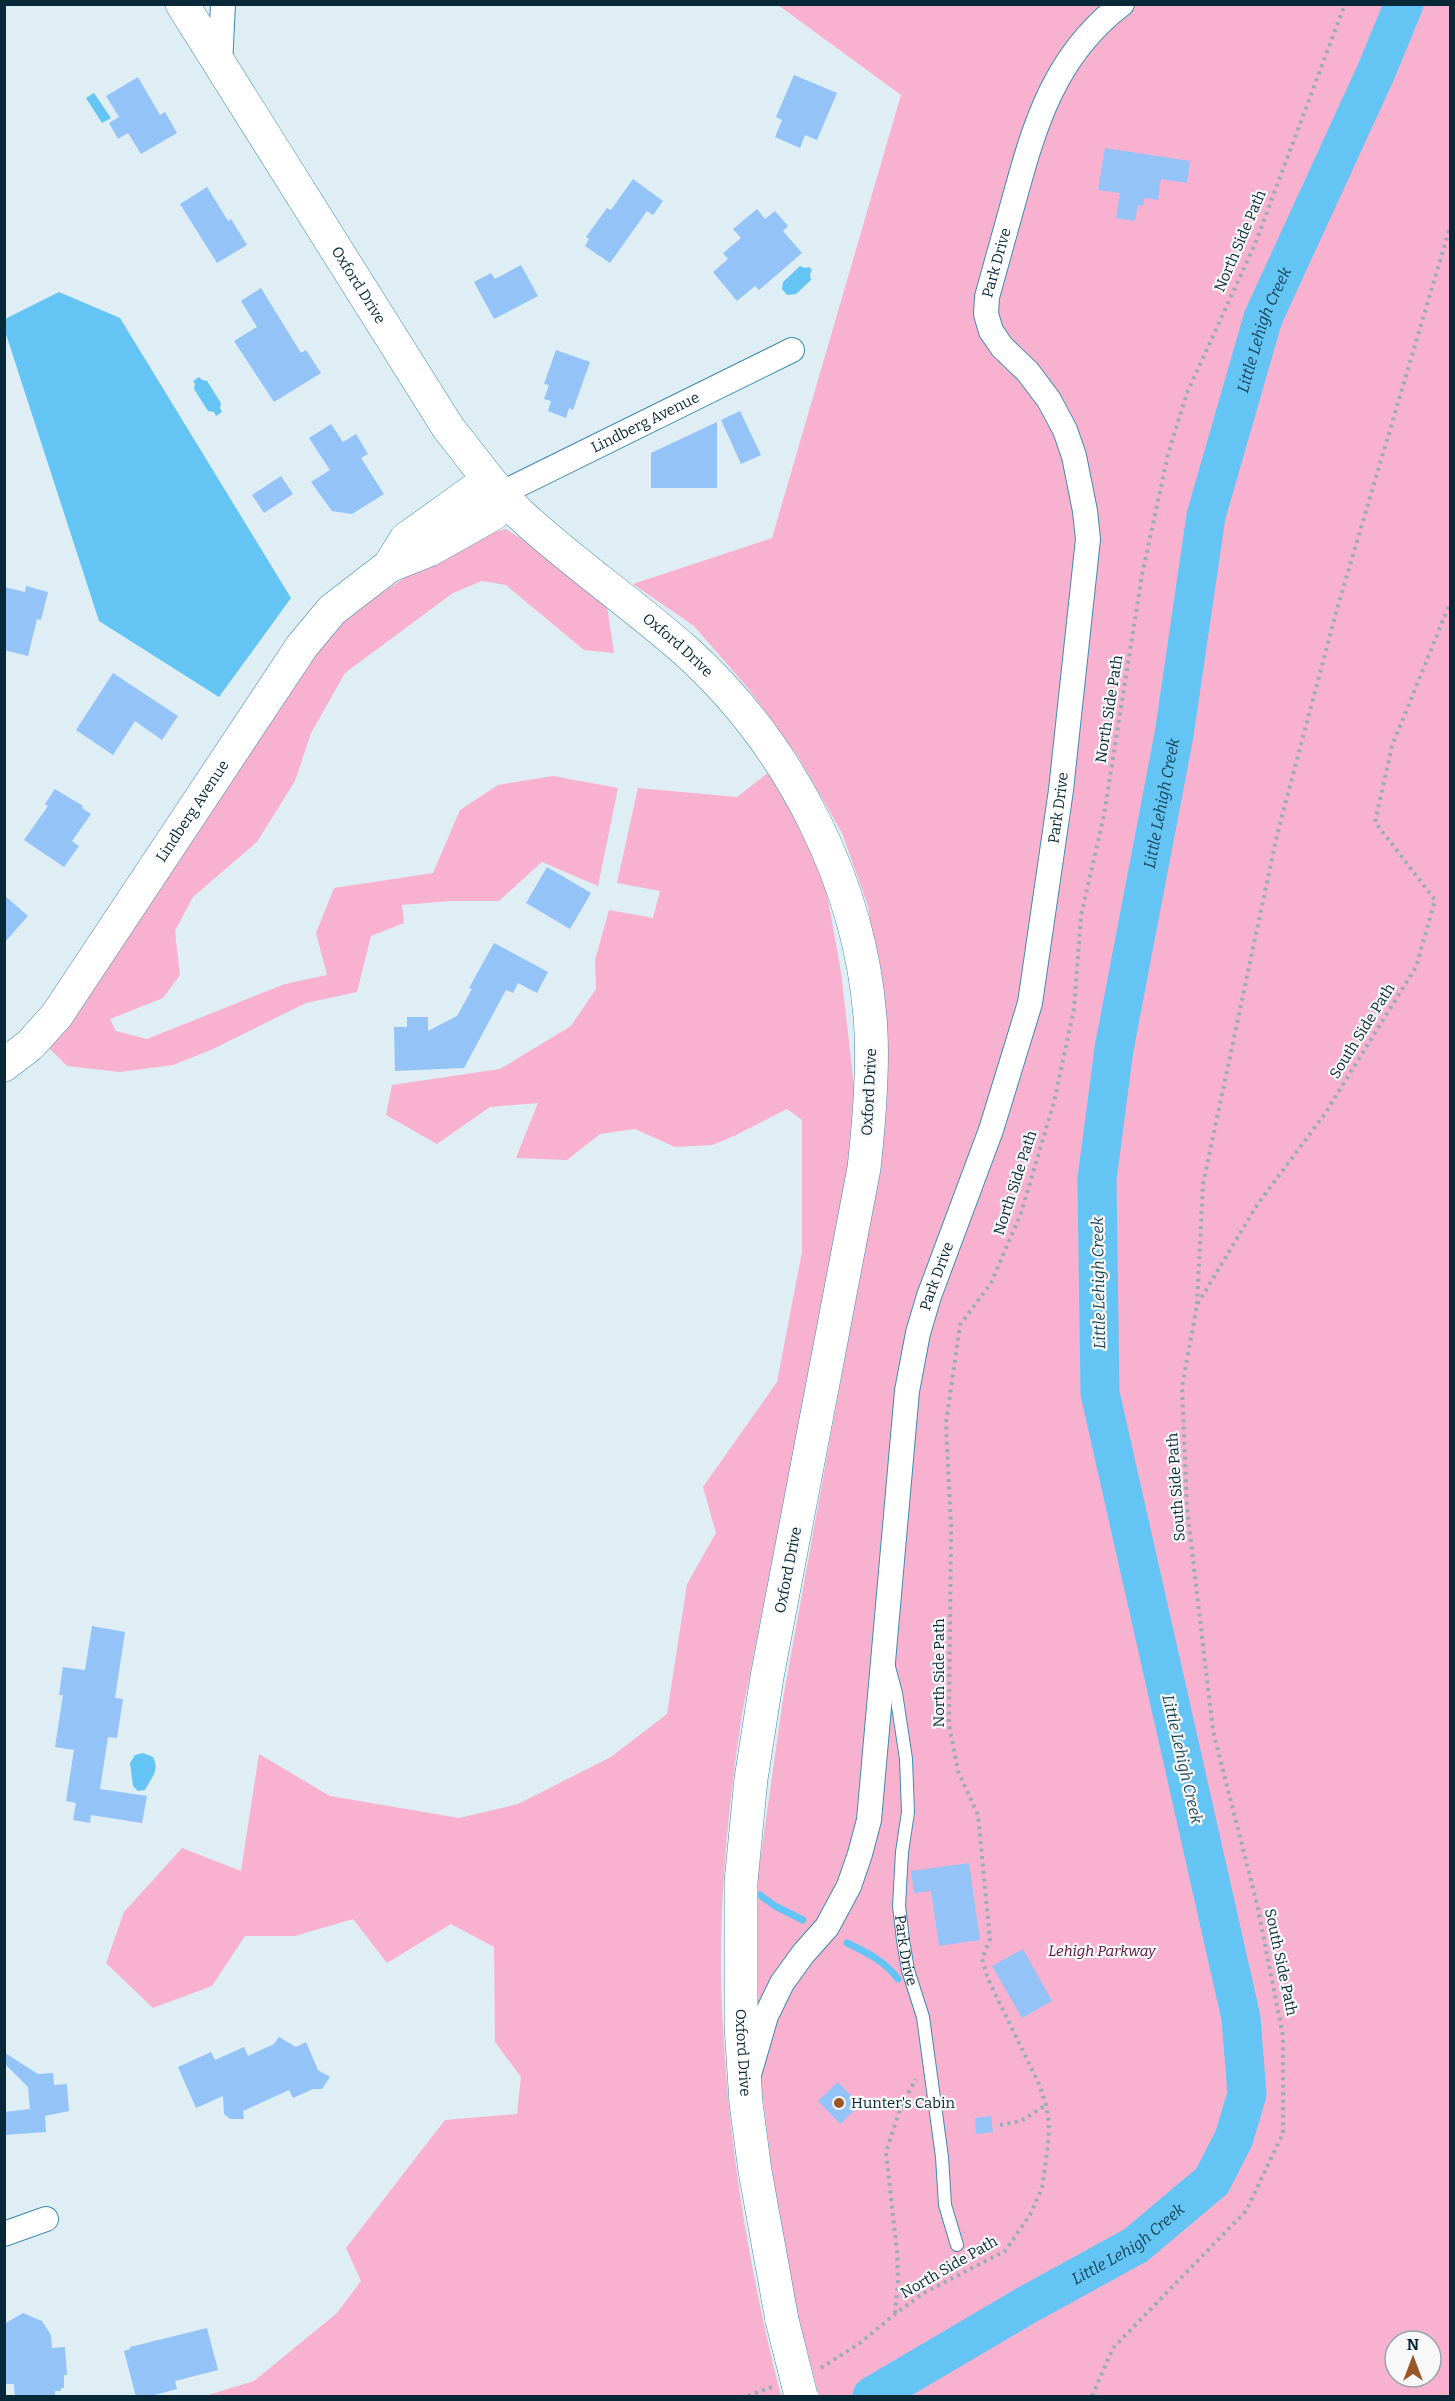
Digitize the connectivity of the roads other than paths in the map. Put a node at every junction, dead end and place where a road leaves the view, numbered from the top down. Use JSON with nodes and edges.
{"nodes":[{"id":1,"x":182,"y":4,"type":"edge"},
{"id":2,"x":223,"y":4,"type":"edge"},
{"id":3,"x":1122,"y":4,"type":"edge"},
{"id":4,"x":220,"y":65,"type":"junction"},
{"id":5,"x":792,"y":350,"type":"dead end"},
{"id":6,"x":500,"y":494,"type":"junction"},
{"id":7,"x":4,"y":1065,"type":"edge"},
{"id":8,"x":885,"y":1654,"type":"junction"},
{"id":9,"x":746,"y":2103,"type":"junction"},
{"id":10,"x":46,"y":2219,"type":"dead end"},
{"id":11,"x":4,"y":2234,"type":"edge"},
{"id":12,"x":957,"y":2245,"type":"dead end"},
{"id":13,"x":800,"y":2383,"type":"edge"}],
"edges":[{"from":1,"to":4,"type":"main road","name":"Oxford Drive"},
{"from":2,"to":4,"type":"street"},
{"from":3,"to":8,"type":"street","name":"Park Drive"},
{"from":4,"to":6,"type":"main road","name":"Oxford Drive"},
{"from":5,"to":6,"type":"street","name":"Lindberg Avenue"},
{"from":6,"to":7,"type":"main road","name":"Lindberg Avenue"},
{"from":6,"to":9,"type":"main road","name":"Oxford Drive"},
{"from":8,"to":9,"type":"street","name":"Park Drive"},
{"from":8,"to":12,"type":"lane","name":"Park Drive"},
{"from":9,"to":13,"type":"main road","name":"Oxford Drive","bridge":true},
{"from":10,"to":11,"type":"street"}]}
